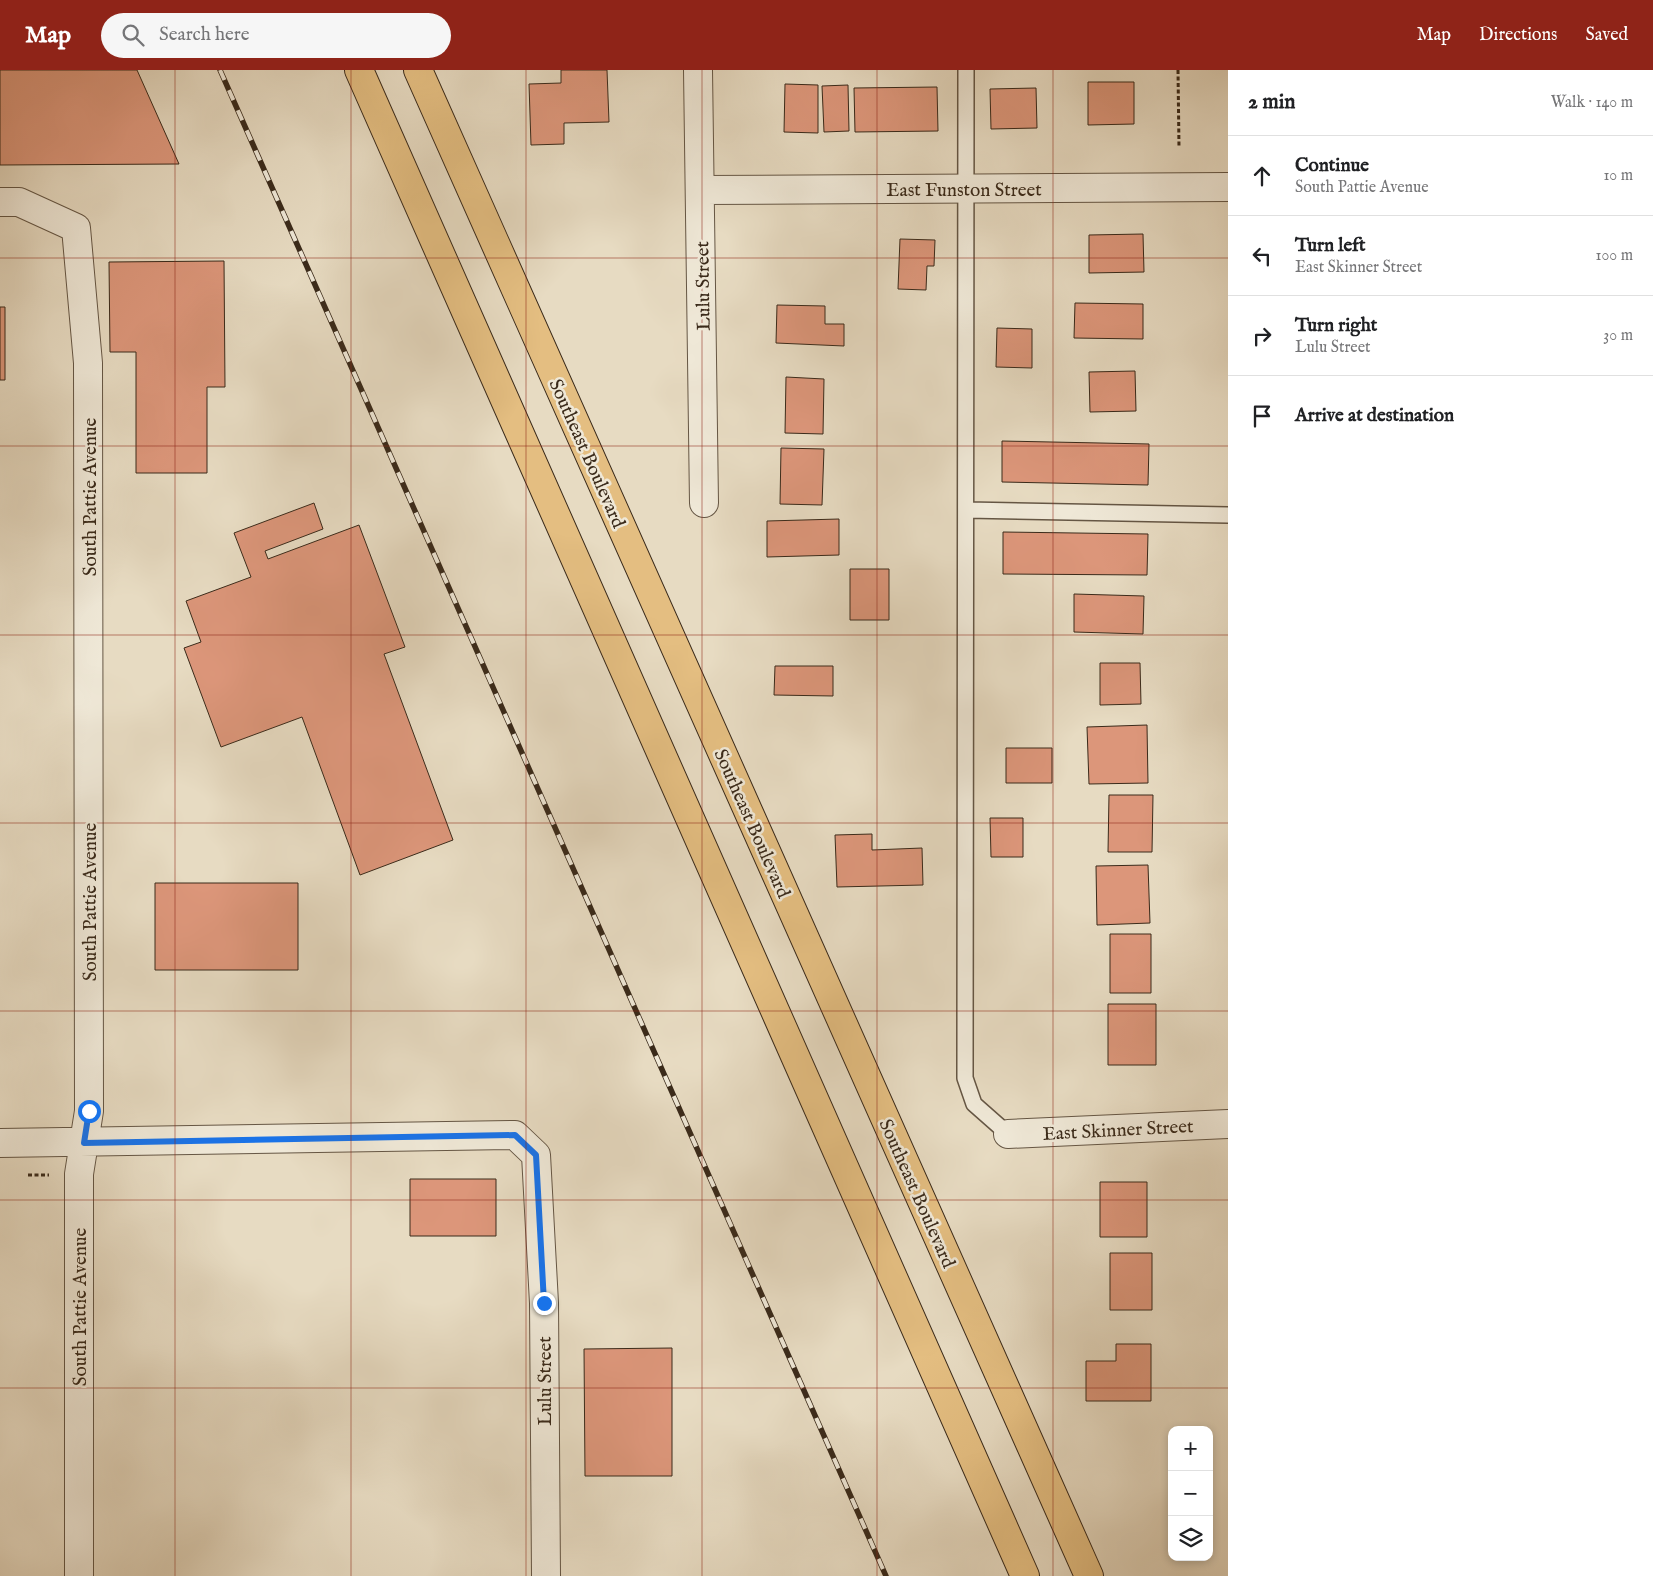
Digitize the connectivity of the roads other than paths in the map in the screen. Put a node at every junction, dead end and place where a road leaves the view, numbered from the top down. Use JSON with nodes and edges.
{"nodes":[{"id":1,"x":360,"y":70,"type":"edge"},
{"id":2,"x":418,"y":70,"type":"edge"},
{"id":3,"x":698,"y":70,"type":"edge"},
{"id":4,"x":966,"y":70,"type":"edge"},
{"id":5,"x":1228,"y":187,"type":"edge"},
{"id":6,"x":968,"y":189,"type":"junction"},
{"id":7,"x":701,"y":190,"type":"junction"},
{"id":8,"x":0,"y":202,"type":"edge"},
{"id":9,"x":704,"y":503,"type":"dead end"},
{"id":10,"x":967,"y":510,"type":"junction"},
{"id":11,"x":1228,"y":515,"type":"edge"},
{"id":12,"x":1228,"y":1124,"type":"edge"},
{"id":13,"x":1008,"y":1134,"type":"joint"},
{"id":14,"x":0,"y":1143,"type":"edge"},
{"id":15,"x":84,"y":1143,"type":"junction"},
{"id":16,"x":79,"y":1576,"type":"edge"},
{"id":17,"x":546,"y":1576,"type":"edge"},
{"id":18,"x":1025,"y":1576,"type":"edge"},
{"id":19,"x":1089,"y":1576,"type":"edge"}],
"edges":[{"from":1,"to":18,"type":"main road"},
{"from":2,"to":19,"type":"main road","name":"Southeast Boulevard"},
{"from":3,"to":7,"type":"street","name":"Lulu Street"},
{"from":4,"to":6,"type":"lane"},
{"from":5,"to":6,"type":"street","name":"East Funston Street"},
{"from":6,"to":7,"type":"street","name":"East Funston Street"},
{"from":6,"to":10,"type":"lane"},
{"from":7,"to":9,"type":"street","name":"Lulu Street"},
{"from":8,"to":15,"type":"street","name":"South Pattie Avenue"},
{"from":10,"to":11,"type":"lane"},
{"from":10,"to":13,"type":"lane"},
{"from":12,"to":13,"type":"street","name":"East Skinner Street"},
{"from":14,"to":15,"type":"street"},
{"from":15,"to":16,"type":"street","name":"South Pattie Avenue"},
{"from":15,"to":17,"type":"street","name":"Lulu Street"}]}
